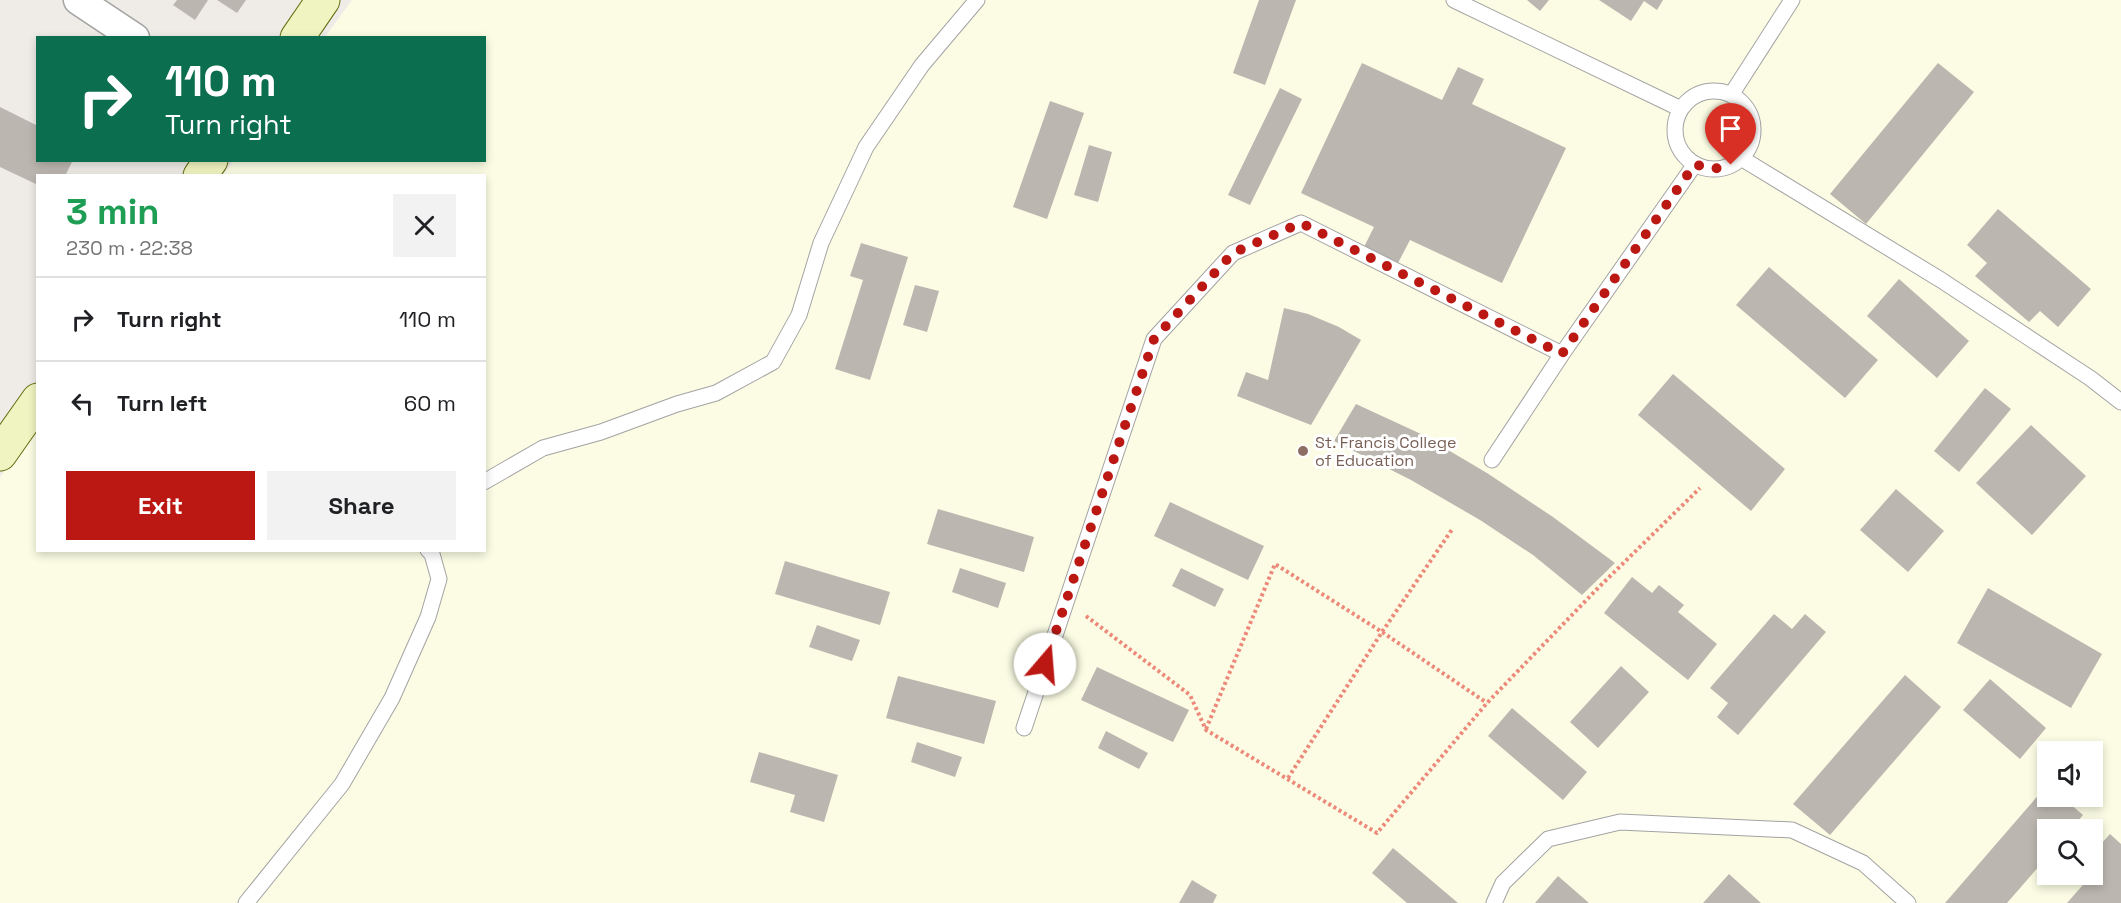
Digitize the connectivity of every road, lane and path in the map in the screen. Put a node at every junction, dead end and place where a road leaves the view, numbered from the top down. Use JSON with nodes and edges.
{"nodes":[{"id":1,"x":78,"y":0,"type":"edge"},
{"id":2,"x":323,"y":0,"type":"edge"},
{"id":3,"x":977,"y":0,"type":"edge"},
{"id":4,"x":1454,"y":0,"type":"edge"},
{"id":5,"x":1792,"y":0,"type":"edge"},
{"id":6,"x":132,"y":36,"type":"edge"},
{"id":7,"x":298,"y":36,"type":"edge"},
{"id":8,"x":1731,"y":95,"type":"junction"},
{"id":9,"x":1682,"y":109,"type":"junction"},
{"id":10,"x":1741,"y":158,"type":"junction"},
{"id":11,"x":1695,"y":164,"type":"junction"},
{"id":12,"x":1562,"y":354,"type":"junction"},
{"id":13,"x":2121,"y":402,"type":"edge"},
{"id":14,"x":36,"y":403,"type":"edge"},
{"id":15,"x":0,"y":454,"type":"edge"},
{"id":16,"x":1492,"y":460,"type":"dead end"},
{"id":17,"x":486,"y":481,"type":"edge"},
{"id":18,"x":1701,"y":488,"type":"dead end"},
{"id":19,"x":1453,"y":528,"type":"dead end"},
{"id":20,"x":430,"y":552,"type":"edge"},
{"id":21,"x":1066,"y":601,"type":"junction"},
{"id":22,"x":1382,"y":632,"type":"junction"},
{"id":23,"x":1487,"y":703,"type":"junction"},
{"id":24,"x":1024,"y":728,"type":"dead end"},
{"id":25,"x":1206,"y":730,"type":"junction"},
{"id":26,"x":1288,"y":778,"type":"junction"},
{"id":27,"x":246,"y":903,"type":"edge"},
{"id":28,"x":1494,"y":903,"type":"edge"},
{"id":29,"x":1908,"y":903,"type":"edge"}],
"edges":[{"from":1,"to":6,"type":"street"},
{"from":2,"to":7,"type":"main road"},
{"from":3,"to":17,"type":"lane"},
{"from":4,"to":9,"type":"lane"},
{"from":5,"to":8,"type":"lane"},
{"from":8,"to":9,"type":"lane"},
{"from":8,"to":10,"type":"lane"},
{"from":9,"to":11,"type":"lane"},
{"from":10,"to":11,"type":"lane"},
{"from":10,"to":13,"type":"lane"},
{"from":11,"to":12,"type":"lane"},
{"from":12,"to":16,"type":"lane"},
{"from":12,"to":21,"type":"lane"},
{"from":14,"to":15,"type":"main road"},
{"from":18,"to":23,"type":"path"},
{"from":19,"to":22,"type":"path"},
{"from":20,"to":27,"type":"lane"},
{"from":21,"to":24,"type":"lane"},
{"from":21,"to":25,"type":"path"},
{"from":22,"to":23,"type":"path"},
{"from":22,"to":25,"type":"path"},
{"from":22,"to":26,"type":"path"},
{"from":23,"to":26,"type":"path"},
{"from":25,"to":26,"type":"path"},
{"from":28,"to":29,"type":"lane"}]}
